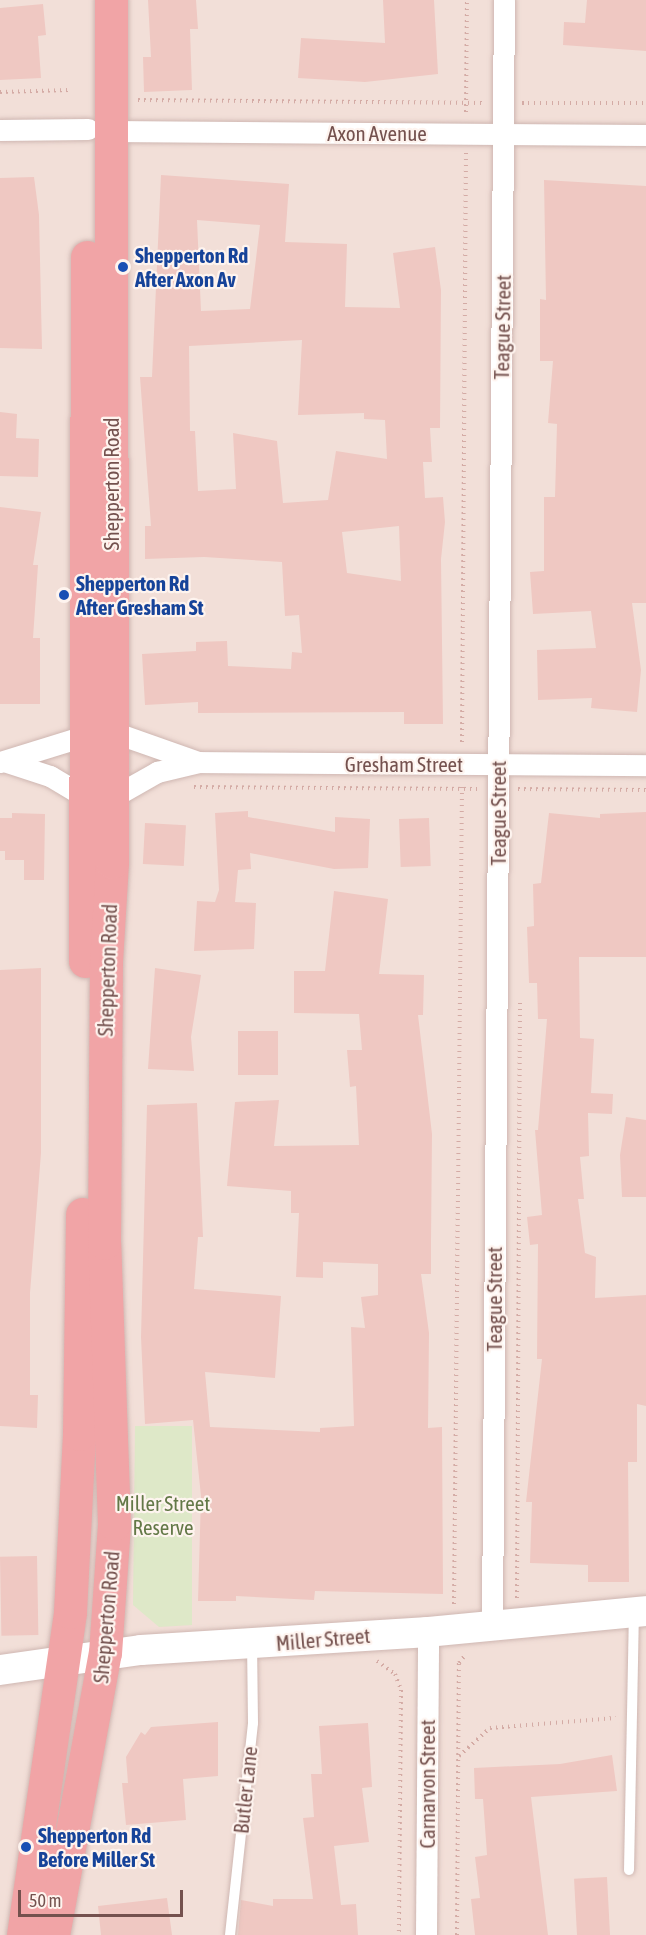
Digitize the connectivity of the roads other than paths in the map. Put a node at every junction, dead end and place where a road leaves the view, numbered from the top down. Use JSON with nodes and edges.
{"nodes":[{"id":1,"x":89,"y":0,"type":"edge"},
{"id":2,"x":111,"y":0,"type":"edge"},
{"id":3,"x":504,"y":0,"type":"edge"},
{"id":4,"x":0,"y":130,"type":"edge"},
{"id":5,"x":98,"y":130,"type":"junction"},
{"id":6,"x":504,"y":134,"type":"junction"},
{"id":7,"x":646,"y":135,"type":"edge"},
{"id":8,"x":98,"y":734,"type":"junction"},
{"id":9,"x":3,"y":762,"type":"edge"},
{"id":10,"x":199,"y":762,"type":"junction"},
{"id":11,"x":498,"y":765,"type":"junction"},
{"id":12,"x":646,"y":765,"type":"edge"},
{"id":13,"x":99,"y":797,"type":"junction"},
{"id":14,"x":640,"y":1612,"type":"edge"},
{"id":15,"x":492,"y":1625,"type":"junction"},
{"id":16,"x":428,"y":1632,"type":"junction"},
{"id":17,"x":252,"y":1645,"type":"junction"},
{"id":18,"x":105,"y":1653,"type":"junction"},
{"id":19,"x":63,"y":1663,"type":"junction"},
{"id":20,"x":0,"y":1670,"type":"edge"},
{"id":21,"x":629,"y":1870,"type":"dead end"},
{"id":22,"x":23,"y":1935,"type":"edge"},
{"id":23,"x":53,"y":1935,"type":"edge"},
{"id":24,"x":230,"y":1935,"type":"edge"},
{"id":25,"x":426,"y":1935,"type":"edge"}],
"edges":[{"from":1,"to":5,"type":"highway","name":"Shepperton Road"},
{"from":2,"to":5,"type":"highway","name":"Shepperton Road"},
{"from":3,"to":6,"type":"street","name":"Teague Street"},
{"from":4,"to":5,"type":"street","name":"Axon Avenue"},
{"from":5,"to":6,"type":"street","name":"Axon Avenue"},
{"from":5,"to":8,"type":"highway","name":"Shepperton Road"},
{"from":6,"to":7,"type":"street","name":"Axon Avenue"},
{"from":6,"to":11,"type":"street","name":"Teague Street"},
{"from":8,"to":9,"type":"street"},
{"from":8,"to":10,"type":"street","name":"Gresham Street"},
{"from":8,"to":13,"type":"highway","name":"Shepperton Road"},
{"from":9,"to":13,"type":"street"},
{"from":10,"to":11,"type":"street","name":"Gresham Street"},
{"from":10,"to":13,"type":"street","name":"Gresham Street"},
{"from":11,"to":12,"type":"street","name":"Gresham Street"},
{"from":11,"to":15,"type":"street","name":"Teague Street"},
{"from":13,"to":18,"type":"highway","name":"Shepperton Road"},
{"from":13,"to":19,"type":"highway","name":"Shepperton Road"},
{"from":14,"to":15,"type":"main road","name":"Miller Street"},
{"from":14,"to":21,"type":"lane"},
{"from":15,"to":16,"type":"main road","name":"Miller Street"},
{"from":16,"to":17,"type":"main road","name":"Miller Street"},
{"from":16,"to":25,"type":"street","name":"Carnarvon Street"},
{"from":17,"to":18,"type":"main road","name":"Miller Street"},
{"from":17,"to":24,"type":"lane","name":"Butler Lane"},
{"from":18,"to":19,"type":"main road","name":"Miller Street"},
{"from":18,"to":23,"type":"highway","name":"Shepperton Road"},
{"from":19,"to":20,"type":"main road","name":"Miller Street"},
{"from":19,"to":22,"type":"highway","name":"Shepperton Road"}]}
